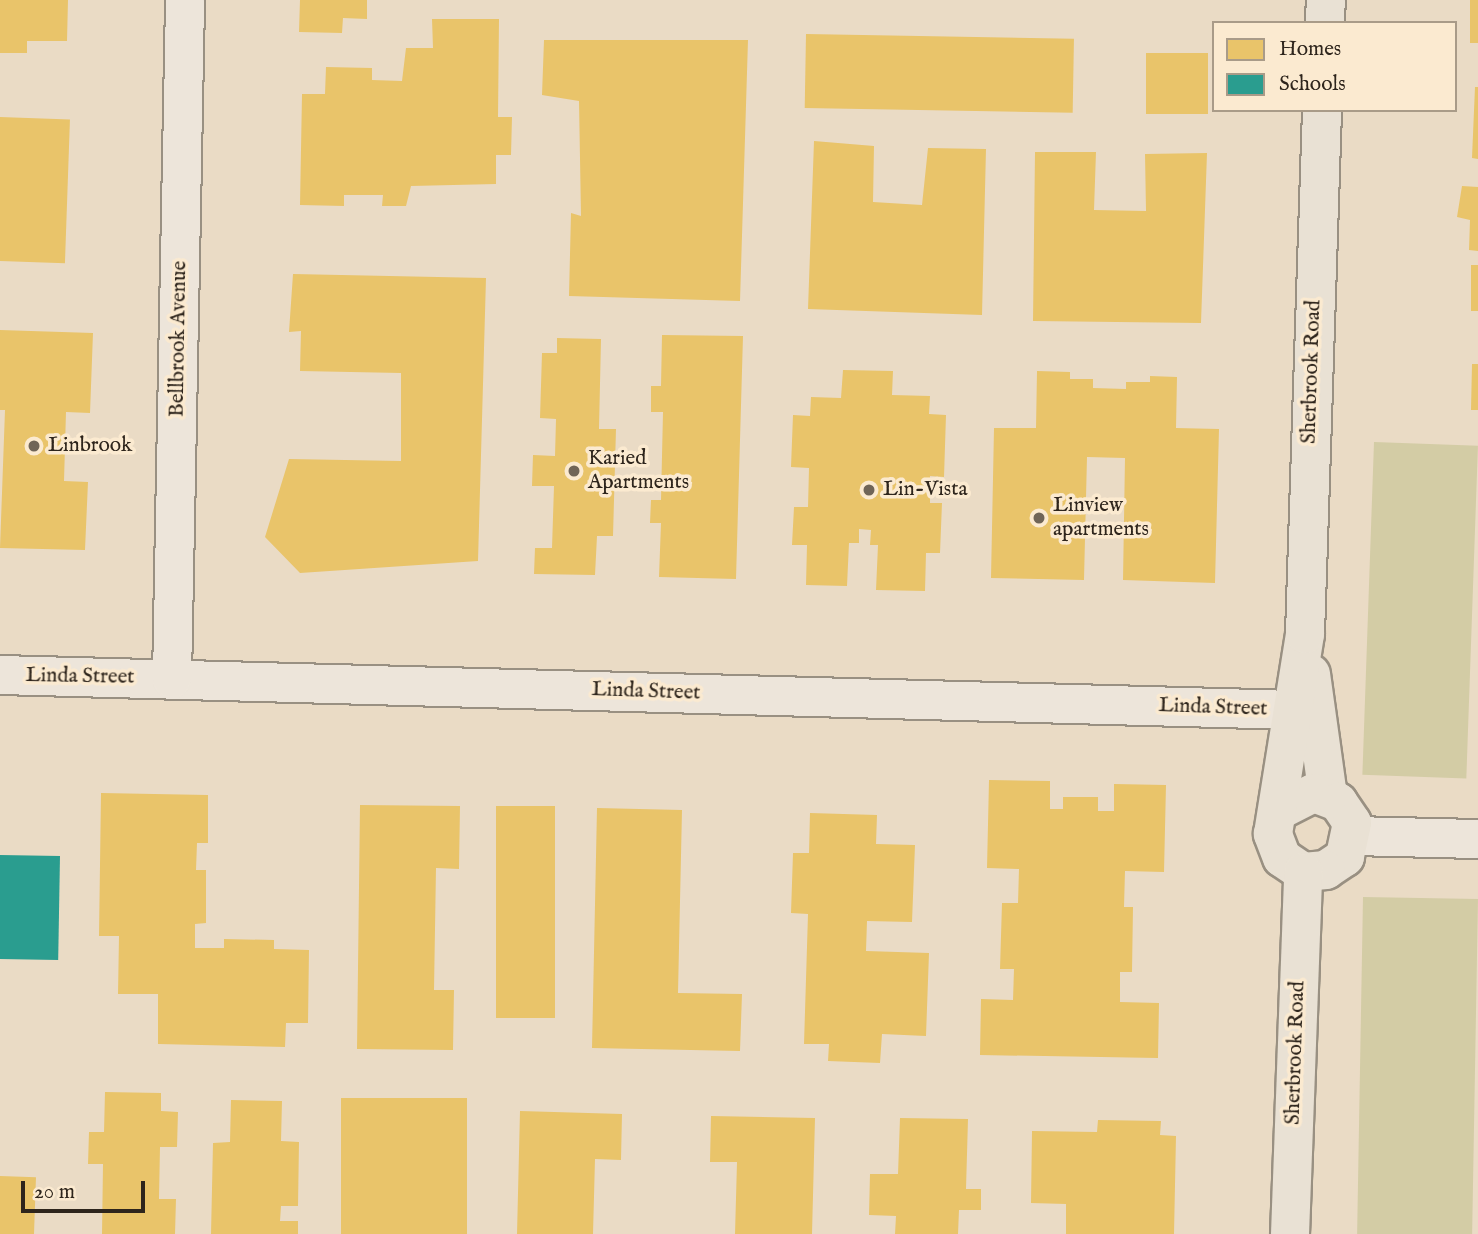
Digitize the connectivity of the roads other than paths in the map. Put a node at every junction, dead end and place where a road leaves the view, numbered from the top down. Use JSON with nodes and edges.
{"nodes":[{"id":1,"x":185,"y":0,"type":"edge"},
{"id":2,"x":1326,"y":0,"type":"edge"},
{"id":3,"x":1325,"y":21,"type":"edge"},
{"id":4,"x":1322,"y":112,"type":"edge"},
{"id":5,"x":1305,"y":634,"type":"junction"},
{"id":6,"x":0,"y":675,"type":"edge"},
{"id":7,"x":172,"y":679,"type":"junction"},
{"id":8,"x":1293,"y":710,"type":"junction"},
{"id":9,"x":1328,"y":796,"type":"junction"},
{"id":10,"x":1280,"y":810,"type":"junction"},
{"id":11,"x":1353,"y":836,"type":"junction"},
{"id":12,"x":1478,"y":839,"type":"edge"},
{"id":13,"x":1303,"y":872,"type":"junction"},
{"id":14,"x":1290,"y":1234,"type":"edge"}],
"edges":[{"from":1,"to":7,"type":"street","name":"Bellbrook Avenue"},
{"from":2,"to":3,"type":"main road"},
{"from":4,"to":5,"type":"main road","name":"Sherbrook Road"},
{"from":5,"to":8,"type":"main road","name":"Sherbrook Road"},
{"from":5,"to":9,"type":"main road","name":"Sherbrook Road"},
{"from":6,"to":7,"type":"street","name":"Linda Street"},
{"from":7,"to":8,"type":"street","name":"Linda Street"},
{"from":8,"to":10,"type":"main road","name":"Sherbrook Road"},
{"from":9,"to":10,"type":"main road"},
{"from":9,"to":11,"type":"main road"},
{"from":10,"to":13,"type":"main road","name":"Sherbrook Road"},
{"from":11,"to":12,"type":"street"},
{"from":11,"to":13,"type":"main road"},
{"from":13,"to":14,"type":"main road","name":"Sherbrook Road"}]}
